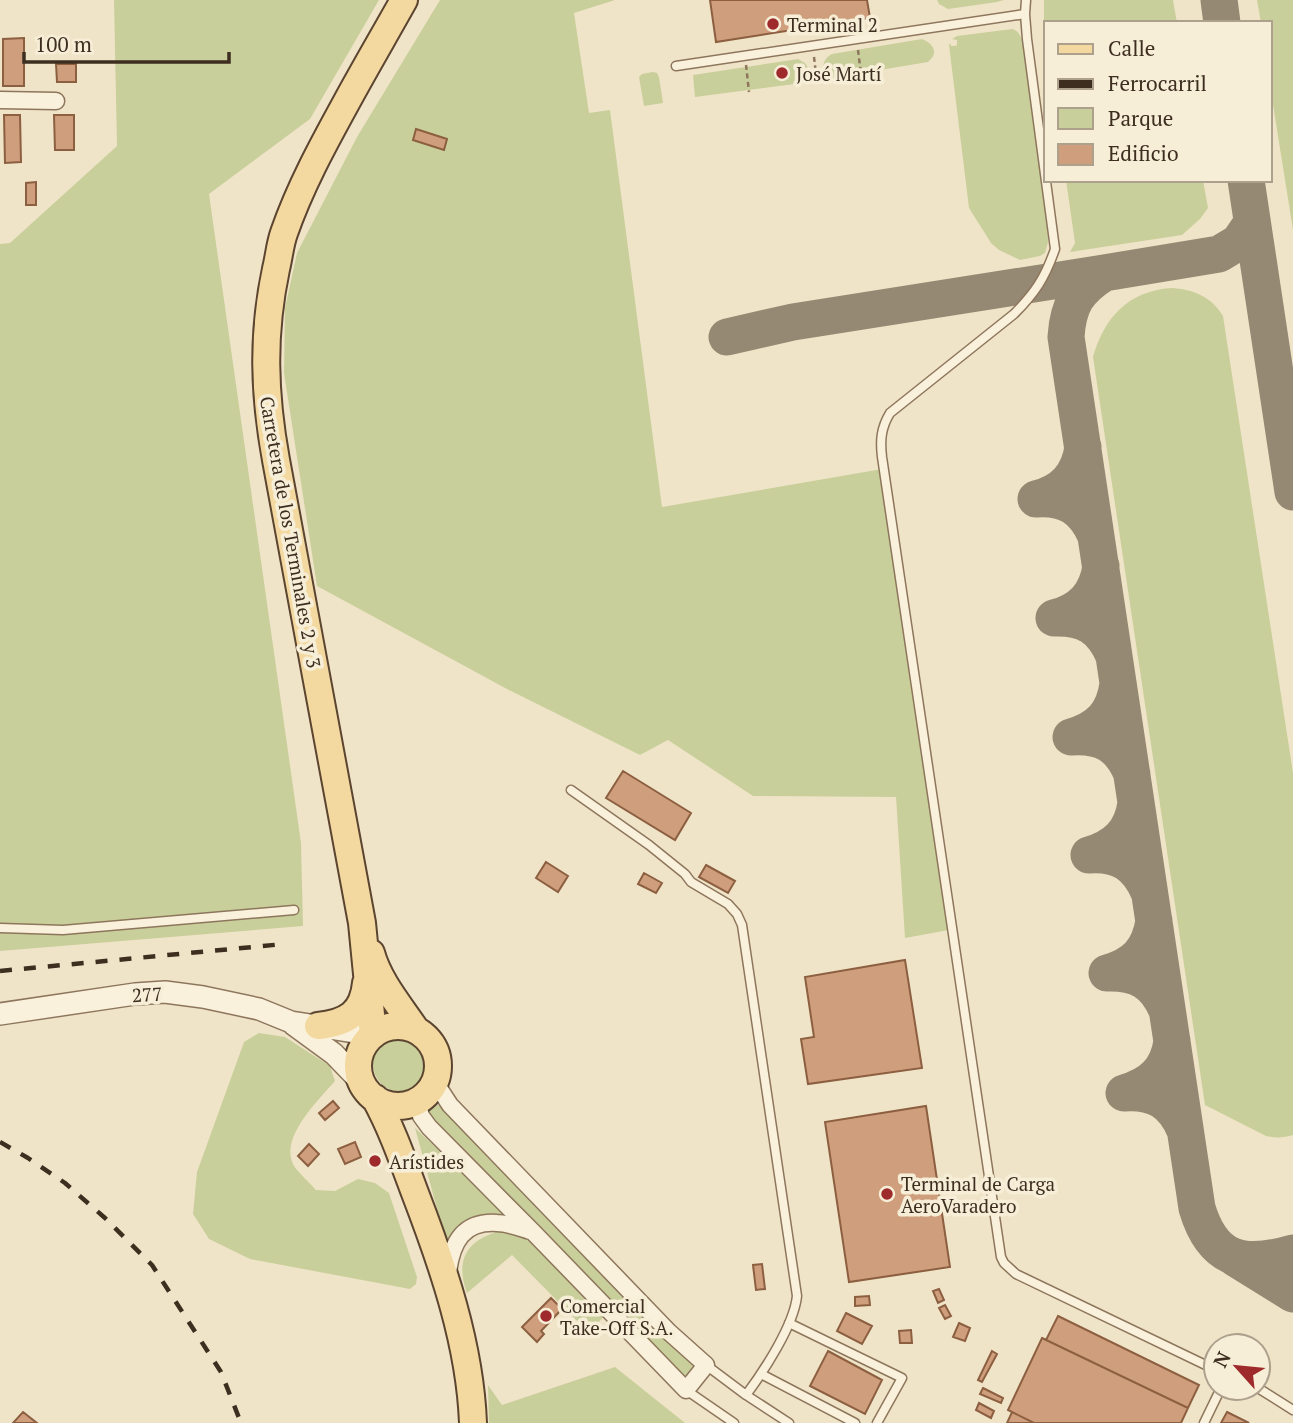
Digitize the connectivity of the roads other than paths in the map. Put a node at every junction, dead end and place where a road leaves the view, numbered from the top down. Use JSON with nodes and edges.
{"nodes":[{"id":1,"x":404,"y":0,"type":"edge"},
{"id":2,"x":1026,"y":0,"type":"edge"},
{"id":3,"x":1025,"y":14,"type":"junction"},
{"id":4,"x":676,"y":66,"type":"dead end"},
{"id":5,"x":0,"y":100,"type":"edge"},
{"id":6,"x":56,"y":101,"type":"dead end"},
{"id":7,"x":1044,"y":163,"type":"edge"},
{"id":8,"x":1046,"y":182,"type":"edge"},
{"id":9,"x":571,"y":790,"type":"dead end"},
{"id":10,"x":294,"y":910,"type":"dead end"},
{"id":11,"x":362,"y":923,"type":"junction"},
{"id":12,"x":0,"y":928,"type":"edge"},
{"id":13,"x":367,"y":977,"type":"junction"},
{"id":14,"x":0,"y":1014,"type":"edge"},
{"id":15,"x":291,"y":1022,"type":"junction"},
{"id":16,"x":318,"y":1026,"type":"junction"},
{"id":17,"x":416,"y":1030,"type":"junction"},
{"id":18,"x":373,"y":1034,"type":"junction"},
{"id":19,"x":435,"y":1082,"type":"junction"},
{"id":20,"x":369,"y":1091,"type":"junction"},
{"id":21,"x":414,"y":1103,"type":"junction"},
{"id":22,"x":422,"y":1209,"type":"junction"},
{"id":23,"x":533,"y":1232,"type":"junction"},
{"id":24,"x":447,"y":1282,"type":"junction"},
{"id":25,"x":789,"y":1323,"type":"junction"},
{"id":26,"x":1202,"y":1363,"type":"edge"},
{"id":27,"x":706,"y":1365,"type":"junction"},
{"id":28,"x":761,"y":1374,"type":"junction"},
{"id":29,"x":686,"y":1390,"type":"junction"},
{"id":30,"x":746,"y":1395,"type":"junction"},
{"id":31,"x":1272,"y":1397,"type":"edge"},
{"id":32,"x":1214,"y":1402,"type":"edge"},
{"id":33,"x":1293,"y":1410,"type":"edge"},
{"id":34,"x":786,"y":1422,"type":"edge"},
{"id":35,"x":473,"y":1423,"type":"edge"},
{"id":36,"x":734,"y":1423,"type":"edge"},
{"id":37,"x":855,"y":1423,"type":"edge"},
{"id":38,"x":877,"y":1423,"type":"edge"},
{"id":39,"x":1204,"y":1423,"type":"edge"}],
"edges":[{"from":1,"to":11,"type":"main road","name":"Carretera de los Terminales 2 y 3"},
{"from":2,"to":3,"type":"lane"},
{"from":3,"to":4,"type":"lane"},
{"from":3,"to":7,"type":"lane"},
{"from":5,"to":6,"type":"street"},
{"from":8,"to":26,"type":"lane"},
{"from":9,"to":25,"type":"lane"},
{"from":10,"to":12,"type":"lane"},
{"from":11,"to":13,"type":"main road","name":"Carretera de los Terminales 2 y 3"},
{"from":11,"to":17,"type":"main road","name":"Carretera de los Terminales 2 y 3"},
{"from":13,"to":16,"type":"main road"},
{"from":13,"to":18,"type":"main road","name":"Carretera de los Terminales 2 y 3"},
{"from":14,"to":15,"type":"street","name":"277"},
{"from":15,"to":16,"type":"street","name":"277"},
{"from":15,"to":20,"type":"street","name":"277"},
{"from":16,"to":18,"type":"street","name":"277"},
{"from":17,"to":18,"type":"main road"},
{"from":17,"to":19,"type":"main road"},
{"from":18,"to":20,"type":"main road"},
{"from":19,"to":21,"type":"main road"},
{"from":19,"to":27,"type":"street"},
{"from":20,"to":21,"type":"main road"},
{"from":20,"to":22,"type":"main road"},
{"from":21,"to":22,"type":"main road"},
{"from":21,"to":23,"type":"street"},
{"from":22,"to":24,"type":"main road"},
{"from":23,"to":24,"type":"street"},
{"from":23,"to":29,"type":"street"},
{"from":24,"to":35,"type":"main road"},
{"from":25,"to":28,"type":"lane"},
{"from":25,"to":38,"type":"lane"},
{"from":27,"to":29,"type":"street"},
{"from":27,"to":30,"type":"lane"},
{"from":28,"to":30,"type":"lane"},
{"from":28,"to":37,"type":"lane"},
{"from":29,"to":36,"type":"lane"},
{"from":30,"to":34,"type":"lane"},
{"from":31,"to":33,"type":"lane"},
{"from":32,"to":39,"type":"lane"}]}
